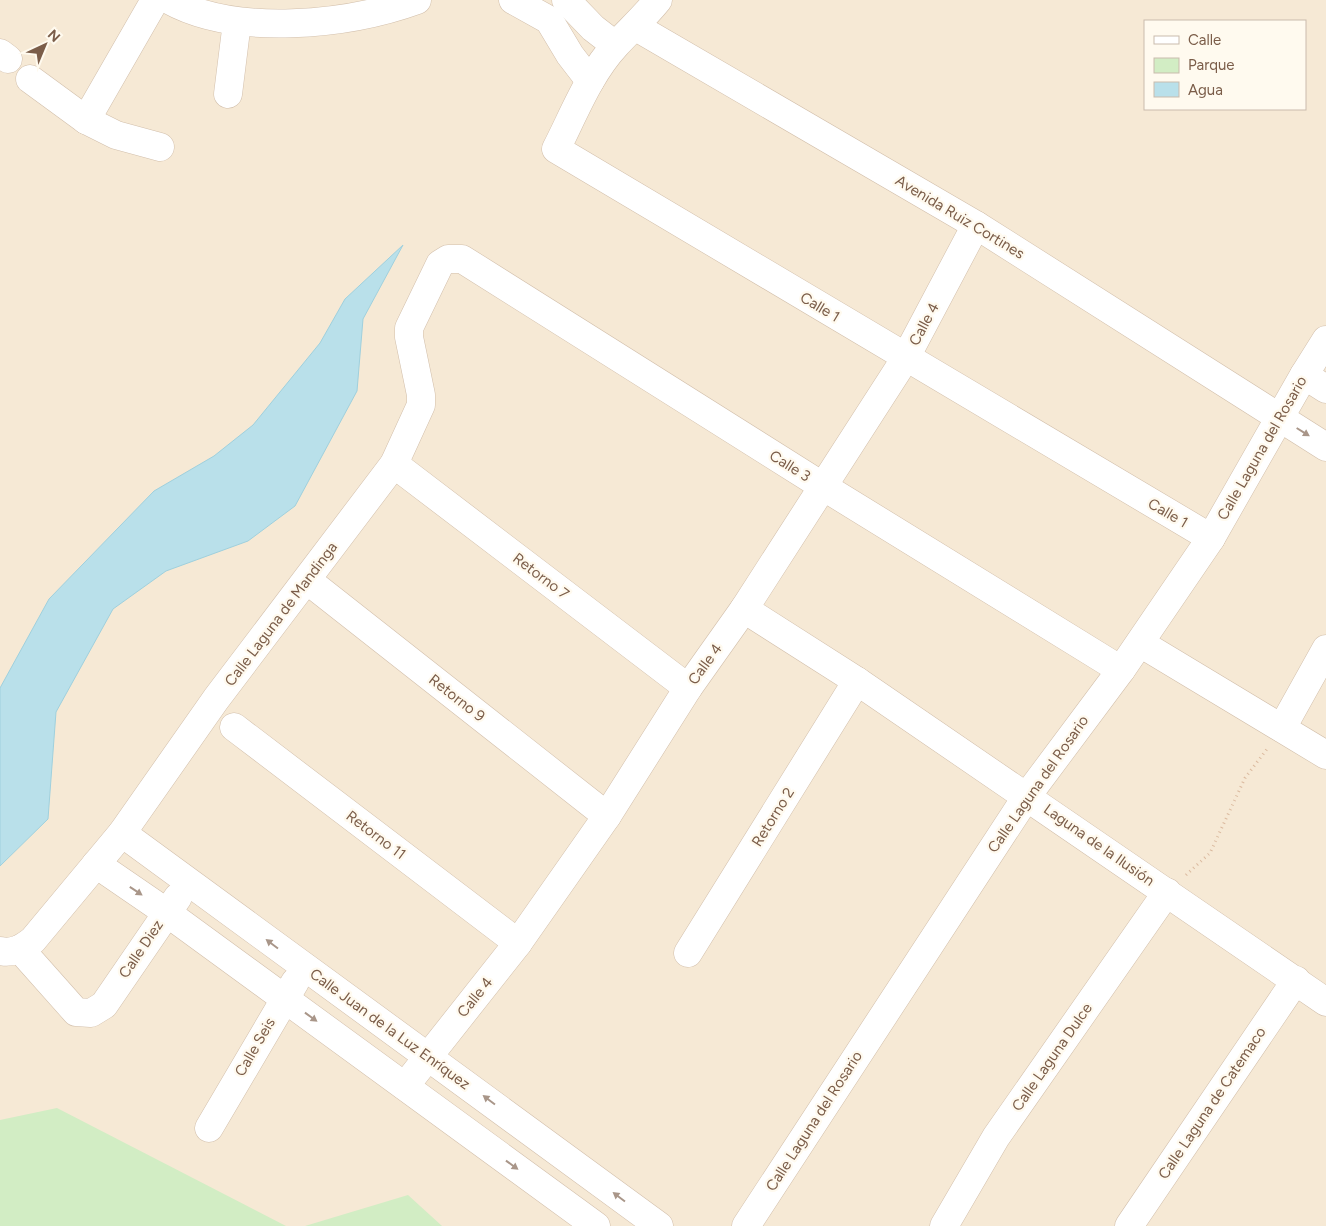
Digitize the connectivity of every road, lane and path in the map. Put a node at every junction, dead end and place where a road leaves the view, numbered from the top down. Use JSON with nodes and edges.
{"nodes":[{"id":1,"x":155,"y":0,"type":"edge"},
{"id":2,"x":169,"y":0,"type":"edge"},
{"id":3,"x":418,"y":0,"type":"edge"},
{"id":4,"x":513,"y":0,"type":"edge"},
{"id":5,"x":658,"y":0,"type":"edge"},
{"id":6,"x":558,"y":7,"type":"edge"},
{"id":7,"x":237,"y":22,"type":"junction"},
{"id":8,"x":636,"y":27,"type":"junction"},
{"id":9,"x":615,"y":45,"type":"junction"},
{"id":10,"x":30,"y":79,"type":"dead end"},
{"id":11,"x":590,"y":80,"type":"junction"},
{"id":12,"x":228,"y":94,"type":"dead end"},
{"id":13,"x":86,"y":120,"type":"junction"},
{"id":14,"x":160,"y":147,"type":"dead end"},
{"id":15,"x":976,"y":224,"type":"junction"},
{"id":16,"x":462,"y":259,"type":"joint"},
{"id":17,"x":1326,"y":340,"type":"edge"},
{"id":18,"x":906,"y":359,"type":"junction"},
{"id":19,"x":1315,"y":382,"type":"edge"},
{"id":20,"x":1279,"y":417,"type":"junction"},
{"id":21,"x":1326,"y":447,"type":"edge"},
{"id":22,"x":394,"y":464,"type":"junction"},
{"id":23,"x":824,"y":487,"type":"junction"},
{"id":24,"x":1211,"y":538,"type":"junction"},
{"id":25,"x":307,"y":580,"type":"junction"},
{"id":26,"x":744,"y":609,"type":"junction"},
{"id":27,"x":1140,"y":643,"type":"junction"},
{"id":28,"x":1326,"y":649,"type":"edge"},
{"id":29,"x":1121,"y":670,"type":"junction"},
{"id":30,"x":857,"y":680,"type":"junction"},
{"id":31,"x":688,"y":688,"type":"junction"},
{"id":32,"x":234,"y":727,"type":"dead end"},
{"id":33,"x":1282,"y":728,"type":"junction"},
{"id":34,"x":1326,"y":755,"type":"edge"},
{"id":35,"x":1027,"y":796,"type":"junction"},
{"id":36,"x":607,"y":816,"type":"junction"},
{"id":37,"x":122,"y":832,"type":"junction"},
{"id":38,"x":96,"y":864,"type":"junction"},
{"id":39,"x":190,"y":882,"type":"junction"},
{"id":40,"x":1167,"y":892,"type":"junction"},
{"id":41,"x":166,"y":912,"type":"junction"},
{"id":42,"x":518,"y":943,"type":"junction"},
{"id":43,"x":10,"y":950,"type":"edge"},
{"id":44,"x":688,"y":953,"type":"dead end"},
{"id":45,"x":304,"y":968,"type":"junction"},
{"id":46,"x":1296,"y":980,"type":"junction"},
{"id":47,"x":284,"y":997,"type":"junction"},
{"id":48,"x":1326,"y":1002,"type":"edge"},
{"id":49,"x":428,"y":1055,"type":"junction"},
{"id":50,"x":405,"y":1086,"type":"junction"},
{"id":51,"x":209,"y":1128,"type":"dead end"},
{"id":52,"x":596,"y":1226,"type":"edge"},
{"id":53,"x":658,"y":1226,"type":"edge"},
{"id":54,"x":746,"y":1226,"type":"edge"},
{"id":55,"x":944,"y":1226,"type":"edge"},
{"id":56,"x":1129,"y":1226,"type":"edge"}],
"edges":[{"from":1,"to":13,"type":"street"},
{"from":2,"to":7,"type":"street"},
{"from":3,"to":7,"type":"street"},
{"from":4,"to":6,"type":"street"},
{"from":5,"to":8,"type":"street"},
{"from":6,"to":9,"type":"street"},
{"from":6,"to":11,"type":"street"},
{"from":7,"to":12,"type":"street"},
{"from":8,"to":9,"type":"street","name":"Calle 1"},
{"from":8,"to":15,"type":"street","name":"Avenida Ruiz Cortines"},
{"from":9,"to":11,"type":"street","name":"Calle 1"},
{"from":10,"to":13,"type":"street"},
{"from":11,"to":18,"type":"street","name":"Calle 1"},
{"from":13,"to":14,"type":"street"},
{"from":15,"to":18,"type":"street","name":"Calle 4"},
{"from":15,"to":20,"type":"street","name":"Avenida Ruiz Cortines"},
{"from":16,"to":22,"type":"street","name":"Calle Laguna de Mandinga"},
{"from":16,"to":23,"type":"street","name":"Calle 3"},
{"from":17,"to":19,"type":"street","name":"Calle Laguna del Rosario"},
{"from":18,"to":23,"type":"street","name":"Calle 4"},
{"from":18,"to":24,"type":"street","name":"Calle 1"},
{"from":19,"to":20,"type":"street","name":"Calle Laguna del Rosario"},
{"from":20,"to":21,"type":"street","name":"Avenida Ruiz Cortines","one_way":true},
{"from":20,"to":24,"type":"street","name":"Calle Laguna del Rosario"},
{"from":22,"to":25,"type":"street","name":"Calle Laguna de Mandinga"},
{"from":22,"to":31,"type":"street","name":"Retorno 7"},
{"from":23,"to":26,"type":"street","name":"Calle 4"},
{"from":23,"to":29,"type":"street","name":"Calle 3"},
{"from":24,"to":27,"type":"street","name":"Calle Laguna del Rosario"},
{"from":25,"to":36,"type":"street","name":"Retorno 9"},
{"from":25,"to":37,"type":"street","name":"Calle Laguna de Mandinga"},
{"from":26,"to":30,"type":"street","name":"Laguna de la Ilusión"},
{"from":26,"to":31,"type":"street","name":"Calle 4"},
{"from":27,"to":29,"type":"street","name":"Calle Laguna del Rosario"},
{"from":27,"to":33,"type":"street"},
{"from":28,"to":33,"type":"street"},
{"from":29,"to":35,"type":"street","name":"Calle Laguna del Rosario"},
{"from":30,"to":35,"type":"street","name":"Laguna de la Ilusión"},
{"from":30,"to":44,"type":"street","name":"Retorno 2"},
{"from":31,"to":36,"type":"street","name":"Calle 4"},
{"from":32,"to":42,"type":"street","name":"Retorno 11"},
{"from":33,"to":34,"type":"street"},
{"from":33,"to":40,"type":"path"},
{"from":35,"to":40,"type":"street","name":"Laguna de la Ilusión"},
{"from":35,"to":54,"type":"street","name":"Calle Laguna del Rosario"},
{"from":36,"to":42,"type":"street","name":"Calle 4"},
{"from":37,"to":38,"type":"street","name":"Calle Laguna de Mandinga"},
{"from":37,"to":39,"type":"street","name":"Calle Juan de la Luz Enríquez"},
{"from":38,"to":41,"type":"street","one_way":true},
{"from":38,"to":43,"type":"street","name":"Calle Laguna de Mandinga"},
{"from":39,"to":41,"type":"street","name":"Calle Diez"},
{"from":45,"to":39,"type":"street","name":"Calle Juan de la Luz Enríquez","one_way":true},
{"from":40,"to":46,"type":"street","name":"Laguna de la Ilusión"},
{"from":40,"to":55,"type":"street","name":"Calle Laguna Dulce"},
{"from":41,"to":43,"type":"street","name":"Calle Diez"},
{"from":41,"to":47,"type":"street"},
{"from":42,"to":49,"type":"street","name":"Calle 4"},
{"from":45,"to":47,"type":"street","name":"Calle Seis"},
{"from":45,"to":49,"type":"street","name":"Calle Juan de la Luz Enríquez"},
{"from":46,"to":48,"type":"street","name":"Laguna de la Ilusión"},
{"from":46,"to":56,"type":"street","name":"Calle Laguna de Catemaco"},
{"from":47,"to":50,"type":"street","one_way":true},
{"from":47,"to":51,"type":"street","name":"Calle Seis"},
{"from":49,"to":50,"type":"street","name":"Calle 4"},
{"from":53,"to":49,"type":"street","name":"Calle Juan de la Luz Enríquez","one_way":true},
{"from":50,"to":52,"type":"street","one_way":true}]}
